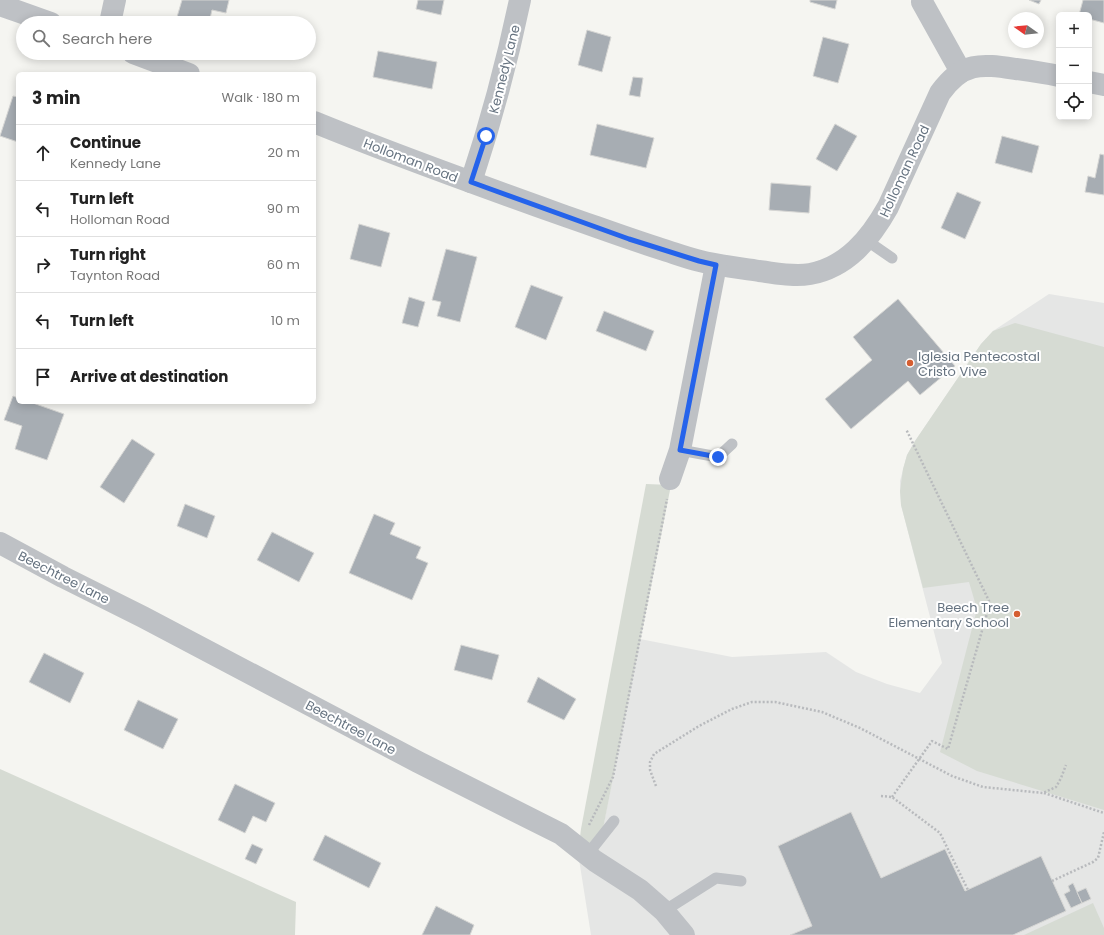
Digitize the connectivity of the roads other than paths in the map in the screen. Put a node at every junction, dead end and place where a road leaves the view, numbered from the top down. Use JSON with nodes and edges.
{"nodes":[{"id":1,"x":115,"y":0,"type":"edge"},
{"id":2,"x":520,"y":0,"type":"edge"},
{"id":3,"x":922,"y":2,"type":"dead end"},
{"id":4,"x":0,"y":6,"type":"edge"},
{"id":5,"x":30,"y":16,"type":"edge"},
{"id":6,"x":112,"y":16,"type":"edge"},
{"id":7,"x":152,"y":60,"type":"edge"},
{"id":8,"x":184,"y":72,"type":"edge"},
{"id":9,"x":961,"y":72,"type":"junction"},
{"id":10,"x":1056,"y":76,"type":"edge"},
{"id":11,"x":1092,"y":83,"type":"edge"},
{"id":12,"x":1104,"y":85,"type":"edge"},
{"id":13,"x":316,"y":123,"type":"edge"},
{"id":14,"x":471,"y":182,"type":"junction"},
{"id":15,"x":866,"y":240,"type":"junction"},
{"id":16,"x":892,"y":258,"type":"dead end"},
{"id":17,"x":716,"y":265,"type":"junction"},
{"id":18,"x":732,"y":444,"type":"dead end"},
{"id":19,"x":680,"y":450,"type":"junction"},
{"id":20,"x":670,"y":479,"type":"road end"},
{"id":21,"x":0,"y":543,"type":"edge"},
{"id":22,"x":614,"y":820,"type":"dead end"},
{"id":23,"x":587,"y":855,"type":"junction"},
{"id":24,"x":741,"y":881,"type":"dead end"},
{"id":25,"x":664,"y":911,"type":"junction"},
{"id":26,"x":684,"y":935,"type":"edge"}],
"edges":[{"from":1,"to":6,"type":"street"},
{"from":2,"to":14,"type":"street","name":"Kennedy Lane"},
{"from":3,"to":9,"type":"street"},
{"from":4,"to":5,"type":"street"},
{"from":7,"to":8,"type":"street"},
{"from":9,"to":10,"type":"street"},
{"from":9,"to":15,"type":"street","name":"Holloman Road"},
{"from":11,"to":12,"type":"street"},
{"from":13,"to":14,"type":"street","name":"Holloman Road"},
{"from":14,"to":17,"type":"street","name":"Holloman Road"},
{"from":15,"to":16,"type":"lane"},
{"from":15,"to":17,"type":"street","name":"Holloman Road"},
{"from":17,"to":19,"type":"street"},
{"from":18,"to":19,"type":"lane"},
{"from":19,"to":20,"type":"street"},
{"from":21,"to":23,"type":"street","name":"Beechtree Lane"},
{"from":22,"to":23,"type":"lane"},
{"from":23,"to":25,"type":"street","name":"Beechtree Lane"},
{"from":24,"to":25,"type":"lane"},
{"from":25,"to":26,"type":"street","name":"Beechtree Lane"}]}
